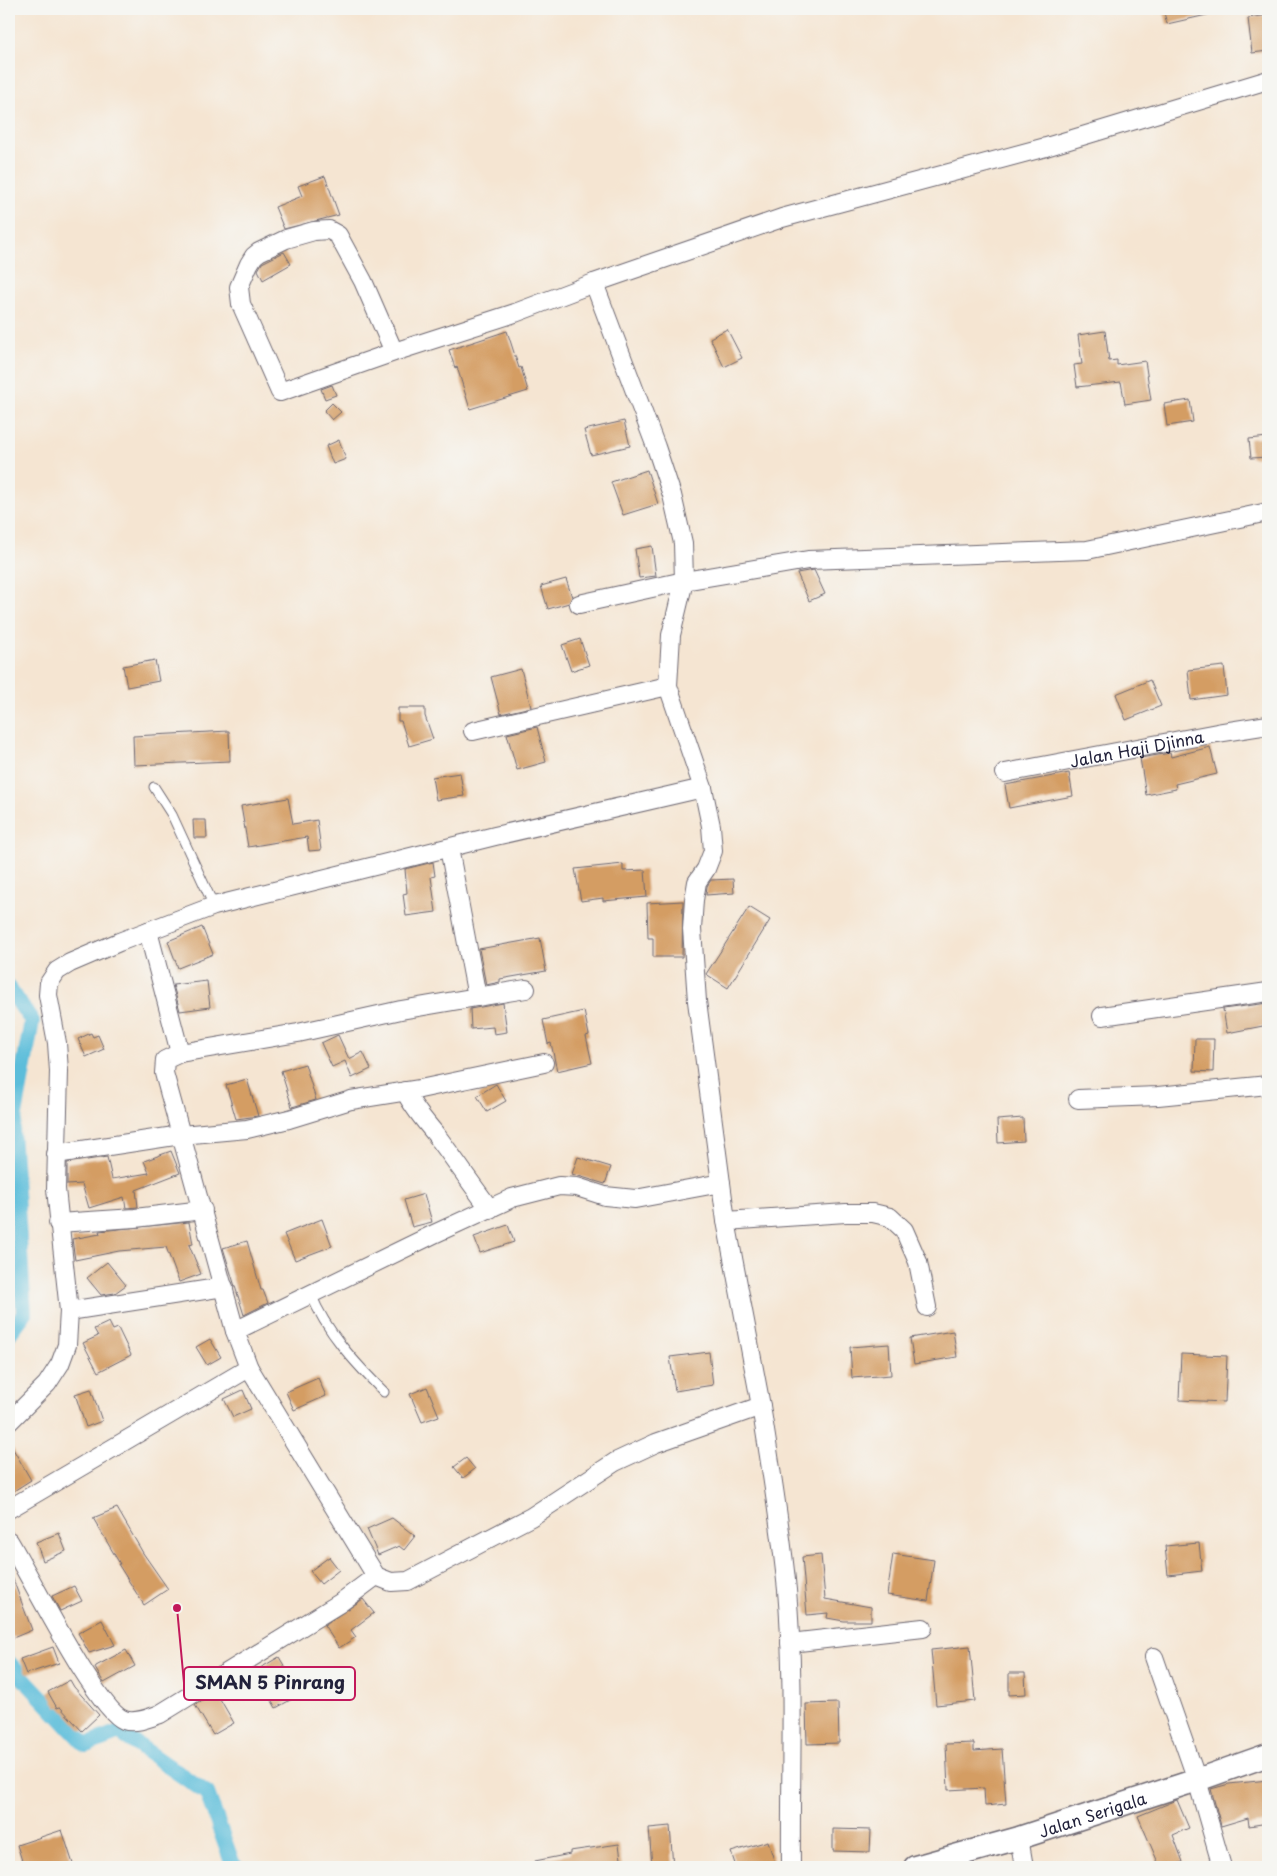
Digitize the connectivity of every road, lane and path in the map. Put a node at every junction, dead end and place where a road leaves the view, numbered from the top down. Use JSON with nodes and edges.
{"nodes":[{"id":1,"x":1268,"y":80,"type":"edge"},
{"id":2,"x":594,"y":283,"type":"junction"},
{"id":3,"x":394,"y":352,"type":"junction"},
{"id":4,"x":1268,"y":512,"type":"edge"},
{"id":5,"x":684,"y":581,"type":"junction"},
{"id":6,"x":579,"y":604,"type":"dead end"},
{"id":7,"x":668,"y":686,"type":"junction"},
{"id":8,"x":1268,"y":725,"type":"edge"},
{"id":9,"x":473,"y":731,"type":"dead end"},
{"id":10,"x":1005,"y":773,"type":"dead end"},
{"id":11,"x":154,"y":787,"type":"dead end"},
{"id":12,"x":703,"y":788,"type":"junction"},
{"id":13,"x":449,"y":848,"type":"junction"},
{"id":14,"x":214,"y":906,"type":"junction"},
{"id":15,"x":148,"y":931,"type":"junction"},
{"id":16,"x":526,"y":989,"type":"dead end"},
{"id":17,"x":1268,"y":992,"type":"edge"},
{"id":18,"x":477,"y":997,"type":"junction"},
{"id":19,"x":1102,"y":1016,"type":"dead end"},
{"id":20,"x":180,"y":1053,"type":"junction"},
{"id":21,"x":544,"y":1063,"type":"dead end"},
{"id":22,"x":1268,"y":1085,"type":"edge"},
{"id":23,"x":405,"y":1091,"type":"junction"},
{"id":24,"x":1078,"y":1099,"type":"dead end"},
{"id":25,"x":181,"y":1135,"type":"junction"},
{"id":26,"x":56,"y":1154,"type":"junction"},
{"id":27,"x":721,"y":1183,"type":"junction"},
{"id":28,"x":490,"y":1209,"type":"junction"},
{"id":29,"x":203,"y":1210,"type":"junction"},
{"id":30,"x":726,"y":1222,"type":"junction"},
{"id":31,"x":58,"y":1223,"type":"junction"},
{"id":32,"x":224,"y":1287,"type":"junction"},
{"id":33,"x":311,"y":1294,"type":"junction"},
{"id":34,"x":927,"y":1306,"type":"dead end"},
{"id":35,"x":69,"y":1311,"type":"junction"},
{"id":36,"x":235,"y":1331,"type":"junction"},
{"id":37,"x":249,"y":1368,"type":"junction"},
{"id":38,"x":384,"y":1392,"type":"dead end"},
{"id":39,"x":761,"y":1406,"type":"junction"},
{"id":40,"x":9,"y":1422,"type":"edge"},
{"id":41,"x":9,"y":1508,"type":"edge"},
{"id":42,"x":9,"y":1541,"type":"edge"},
{"id":43,"x":376,"y":1576,"type":"junction"},
{"id":44,"x":923,"y":1628,"type":"dead end"},
{"id":45,"x":790,"y":1643,"type":"junction"},
{"id":46,"x":1154,"y":1658,"type":"dead end"},
{"id":47,"x":1268,"y":1755,"type":"edge"},
{"id":48,"x":1197,"y":1780,"type":"junction"},
{"id":49,"x":1019,"y":1838,"type":"junction"},
{"id":50,"x":791,"y":1867,"type":"edge"},
{"id":51,"x":915,"y":1867,"type":"edge"},
{"id":52,"x":1024,"y":1867,"type":"edge"},
{"id":53,"x":1222,"y":1867,"type":"edge"}],
"edges":[{"from":1,"to":2,"type":"street"},
{"from":2,"to":3,"type":"street"},
{"from":2,"to":5,"type":"street"},
{"from":3,"to":3,"type":"street"},
{"from":4,"to":5,"type":"street"},
{"from":5,"to":6,"type":"street"},
{"from":5,"to":7,"type":"street"},
{"from":7,"to":9,"type":"street"},
{"from":7,"to":12,"type":"street"},
{"from":8,"to":10,"type":"street","name":"Jalan Haji Djinna"},
{"from":11,"to":14,"type":"lane"},
{"from":12,"to":13,"type":"street"},
{"from":12,"to":27,"type":"street"},
{"from":13,"to":14,"type":"street"},
{"from":13,"to":18,"type":"street"},
{"from":14,"to":15,"type":"street"},
{"from":15,"to":20,"type":"street"},
{"from":15,"to":26,"type":"street"},
{"from":16,"to":18,"type":"street"},
{"from":17,"to":19,"type":"street"},
{"from":18,"to":20,"type":"street"},
{"from":20,"to":25,"type":"street"},
{"from":21,"to":23,"type":"street"},
{"from":22,"to":24,"type":"street"},
{"from":23,"to":25,"type":"street"},
{"from":23,"to":28,"type":"street"},
{"from":25,"to":26,"type":"street"},
{"from":25,"to":29,"type":"street"},
{"from":26,"to":31,"type":"street"},
{"from":27,"to":28,"type":"street"},
{"from":27,"to":30,"type":"street"},
{"from":28,"to":33,"type":"street"},
{"from":29,"to":31,"type":"street"},
{"from":29,"to":32,"type":"street"},
{"from":30,"to":34,"type":"street"},
{"from":30,"to":39,"type":"street"},
{"from":31,"to":35,"type":"street"},
{"from":32,"to":35,"type":"street"},
{"from":32,"to":36,"type":"street"},
{"from":33,"to":36,"type":"street"},
{"from":33,"to":38,"type":"lane"},
{"from":35,"to":40,"type":"street"},
{"from":36,"to":37,"type":"street"},
{"from":37,"to":41,"type":"street"},
{"from":37,"to":43,"type":"street"},
{"from":39,"to":43,"type":"street"},
{"from":39,"to":45,"type":"street"},
{"from":42,"to":43,"type":"street"},
{"from":44,"to":45,"type":"street"},
{"from":45,"to":50,"type":"street"},
{"from":46,"to":48,"type":"street"},
{"from":47,"to":48,"type":"street","name":"Jalan Serigala"},
{"from":48,"to":49,"type":"street","name":"Jalan Serigala"},
{"from":48,"to":53,"type":"street"},
{"from":49,"to":51,"type":"street","name":"Jalan Serigala"},
{"from":49,"to":52,"type":"street"}]}
